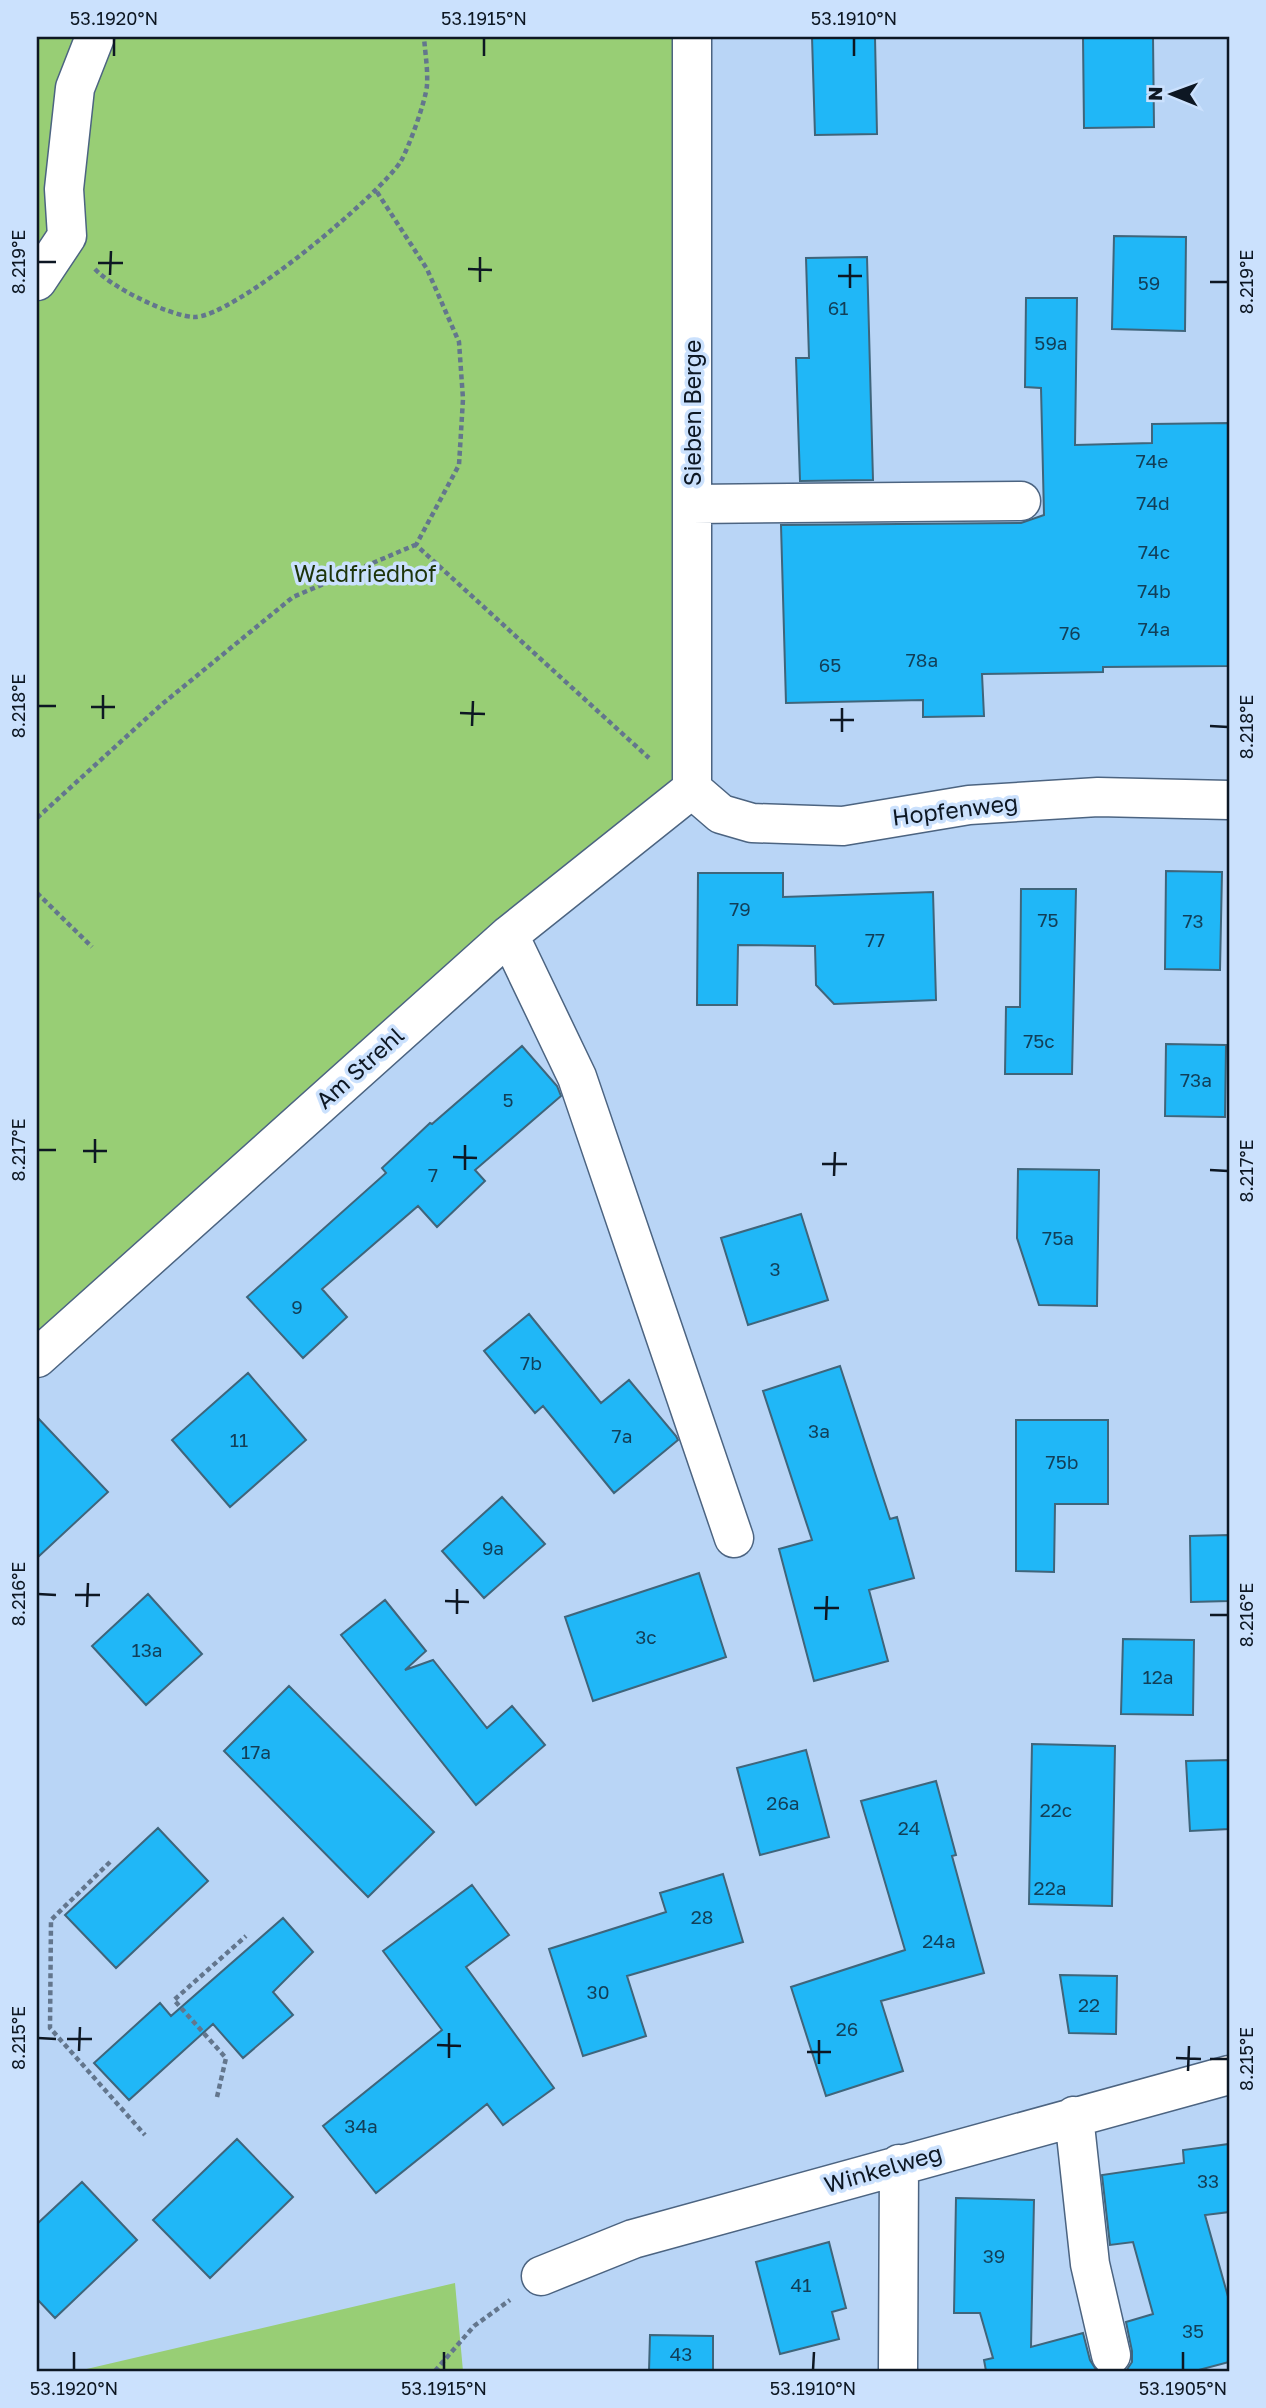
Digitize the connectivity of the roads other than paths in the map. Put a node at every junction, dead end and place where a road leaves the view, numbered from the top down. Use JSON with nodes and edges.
{"nodes":[{"id":1,"x":95,"y":37,"type":"edge"},
{"id":2,"x":692,"y":37,"type":"edge"},
{"id":3,"x":37,"y":281,"type":"edge"},
{"id":4,"x":1021,"y":501,"type":"dead end"},
{"id":5,"x":693,"y":504,"type":"junction"},
{"id":6,"x":692,"y":789,"type":"junction"},
{"id":7,"x":1229,"y":800,"type":"edge"},
{"id":8,"x":509,"y":935,"type":"junction"},
{"id":9,"x":37,"y":1358,"type":"edge"},
{"id":10,"x":734,"y":1538,"type":"dead end"},
{"id":11,"x":1229,"y":2075,"type":"edge"},
{"id":12,"x":1074,"y":2116,"type":"junction"},
{"id":13,"x":899,"y":2164,"type":"junction"},
{"id":14,"x":541,"y":2276,"type":"road end"},
{"id":15,"x":1111,"y":2355,"type":"dead end"},
{"id":16,"x":898,"y":2371,"type":"edge"}],
"edges":[{"from":1,"to":3,"type":"street"},
{"from":2,"to":5,"type":"street","name":"Sieben Berge"},
{"from":4,"to":5,"type":"street"},
{"from":5,"to":6,"type":"street","name":"Sieben Berge"},
{"from":6,"to":7,"type":"street","name":"Hopfenweg"},
{"from":6,"to":8,"type":"street","name":"Am Strehl"},
{"from":8,"to":9,"type":"street","name":"Am Strehl"},
{"from":8,"to":10,"type":"street"},
{"from":11,"to":12,"type":"street","name":"Winkelweg"},
{"from":12,"to":13,"type":"street","name":"Winkelweg"},
{"from":12,"to":15,"type":"street"},
{"from":13,"to":14,"type":"street","name":"Winkelweg"},
{"from":13,"to":16,"type":"street"}]}
